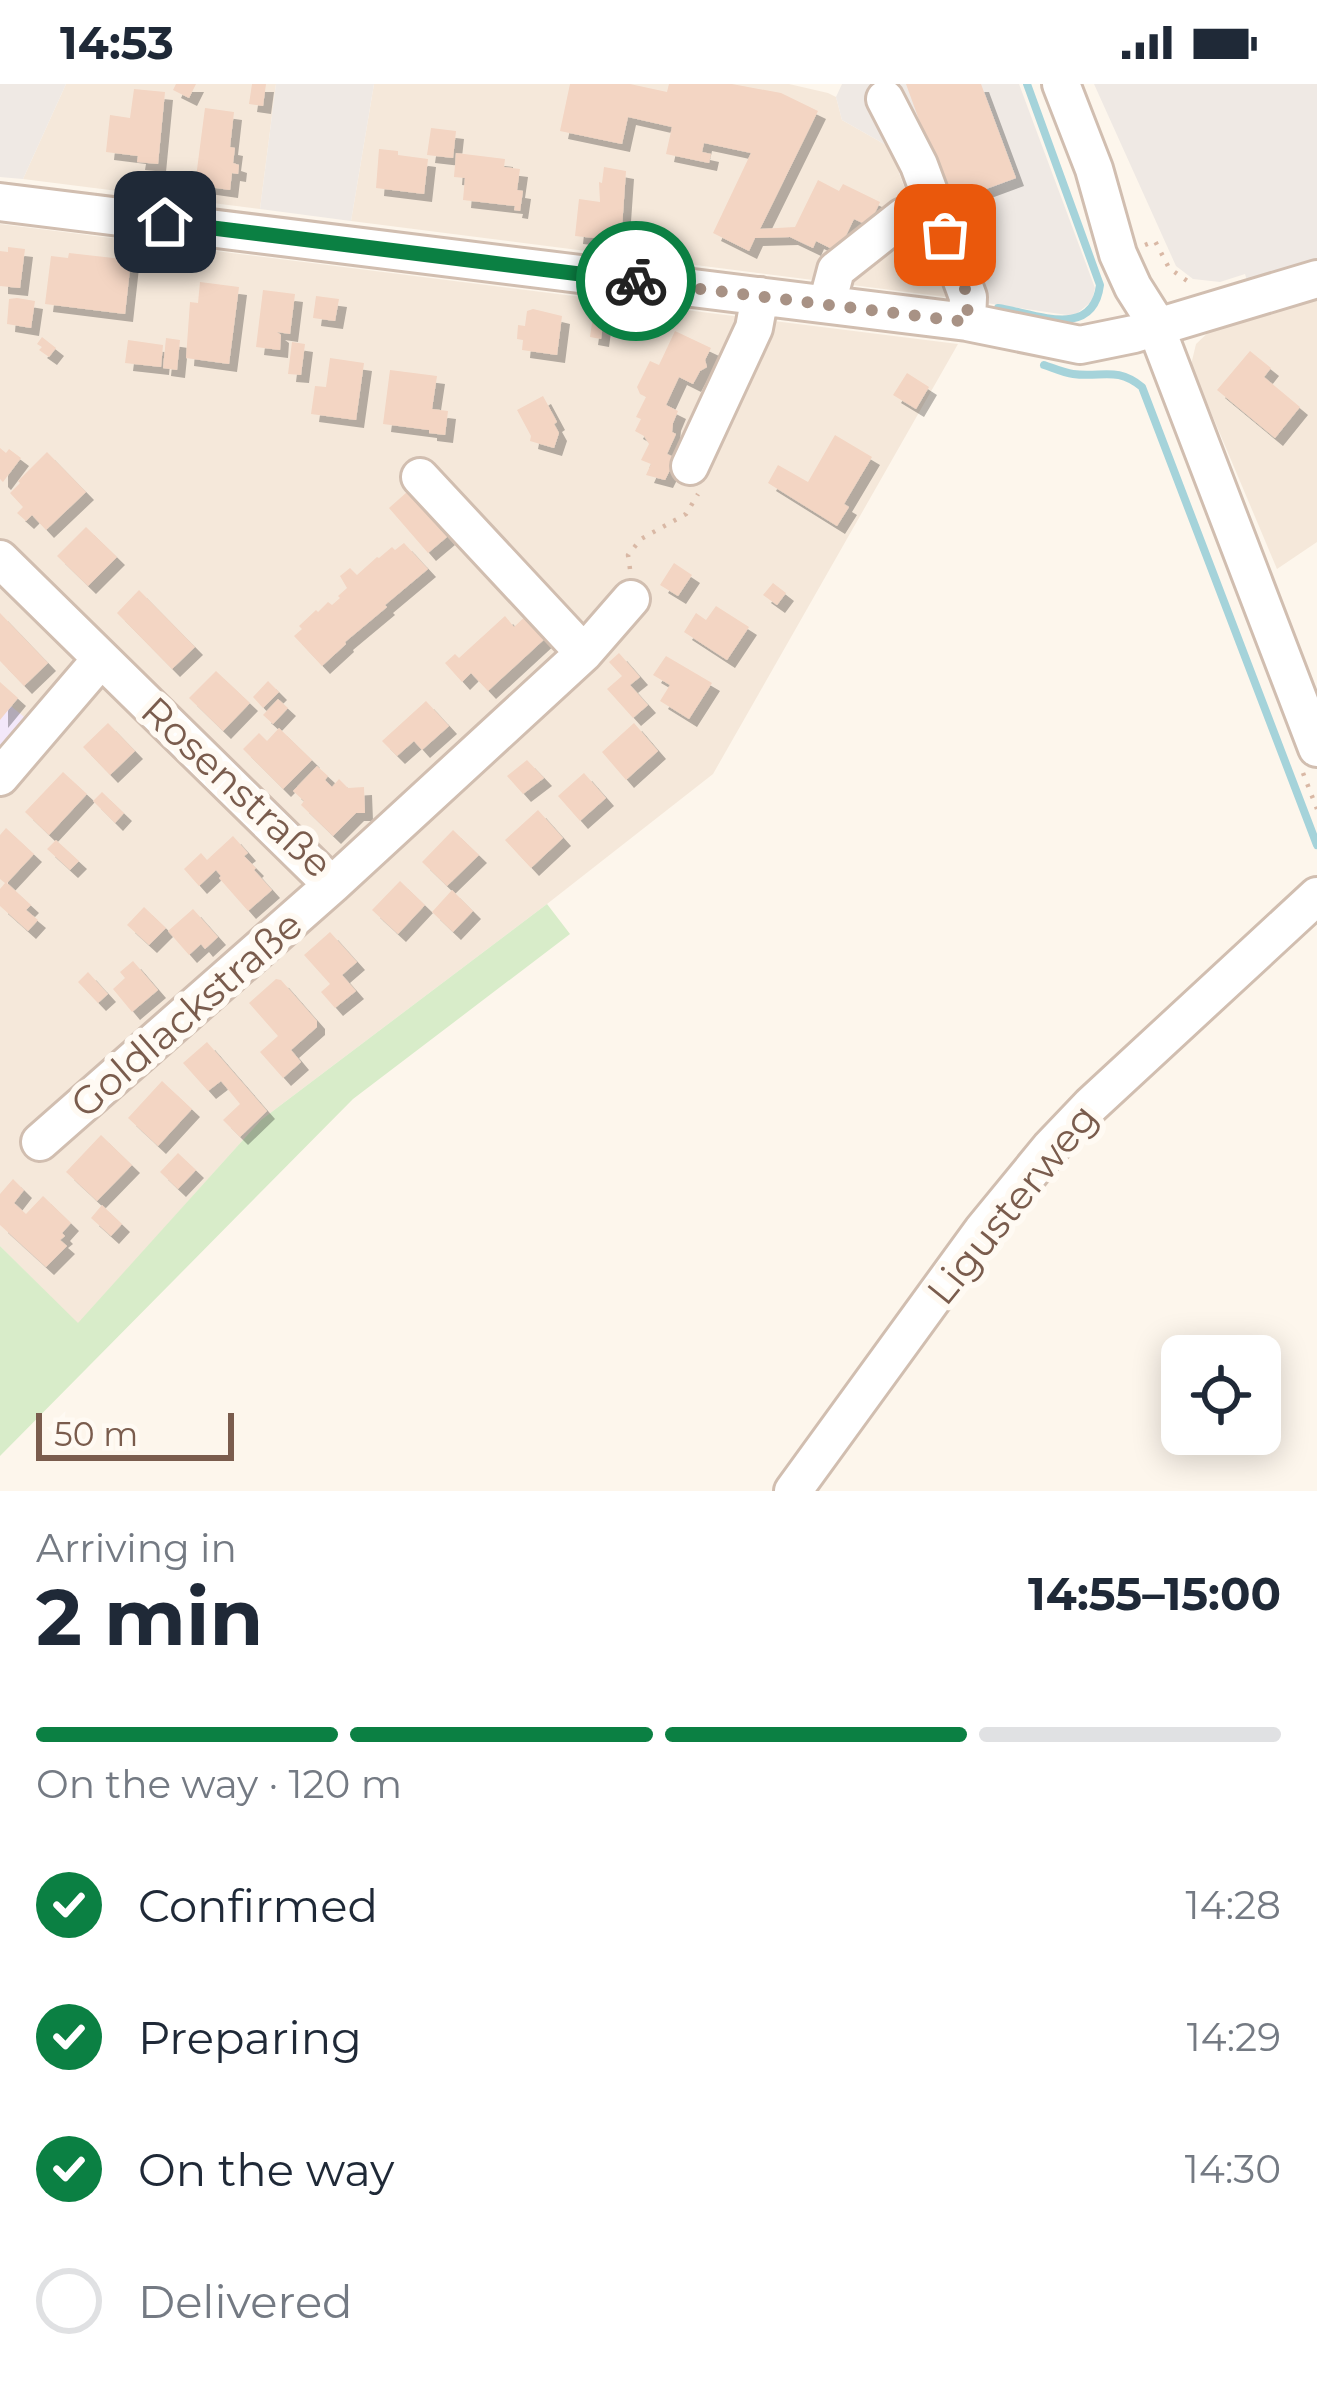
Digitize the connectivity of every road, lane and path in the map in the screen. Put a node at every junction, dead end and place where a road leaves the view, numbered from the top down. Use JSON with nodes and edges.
{"nodes":[{"id":1,"x":1061,"y":84,"type":"edge"},
{"id":2,"x":885,"y":99,"type":"dead end"},
{"id":3,"x":1094,"y":169,"type":"junction"},
{"id":4,"x":0,"y":202,"type":"edge"},
{"id":5,"x":934,"y":204,"type":"junction"},
{"id":6,"x":1140,"y":246,"type":"junction"},
{"id":7,"x":1317,"y":280,"type":"edge"},
{"id":8,"x":1205,"y":285,"type":"dead end"},
{"id":9,"x":760,"y":296,"type":"junction"},
{"id":10,"x":827,"y":304,"type":"junction"},
{"id":11,"x":967,"y":322,"type":"junction"},
{"id":12,"x":1154,"y":322,"type":"junction"},
{"id":13,"x":690,"y":466,"type":"joint"},
{"id":14,"x":420,"y":477,"type":"dead end"},
{"id":15,"x":0,"y":559,"type":"edge"},
{"id":16,"x":631,"y":599,"type":"joint"},
{"id":17,"x":584,"y":653,"type":"junction"},
{"id":18,"x":101,"y":659,"type":"junction"},
{"id":19,"x":1317,"y":748,"type":"edge"},
{"id":20,"x":0,"y":777,"type":"edge"},
{"id":21,"x":332,"y":885,"type":"junction"},
{"id":22,"x":1317,"y":896,"type":"edge"},
{"id":23,"x":40,"y":1142,"type":"dead end"},
{"id":24,"x":793,"y":1491,"type":"edge"}],
"edges":[{"from":1,"to":3,"type":"street"},
{"from":2,"to":5,"type":"street"},
{"from":3,"to":6,"type":"street"},
{"from":3,"to":12,"type":"street"},
{"from":4,"to":9,"type":"street"},
{"from":5,"to":10,"type":"street"},
{"from":5,"to":11,"type":"street"},
{"from":6,"to":8,"type":"path"},
{"from":6,"to":12,"type":"street"},
{"from":7,"to":12,"type":"street"},
{"from":9,"to":10,"type":"street"},
{"from":9,"to":13,"type":"street"},
{"from":10,"to":11,"type":"street"},
{"from":11,"to":12,"type":"street"},
{"from":12,"to":19,"type":"street"},
{"from":13,"to":16,"type":"path"},
{"from":14,"to":17,"type":"street"},
{"from":15,"to":18,"type":"street","name":"Rosenstraße"},
{"from":16,"to":17,"type":"street","name":"Rosenstraße"},
{"from":17,"to":21,"type":"street","name":"Rosenstraße"},
{"from":18,"to":20,"type":"street"},
{"from":18,"to":21,"type":"street","name":"Rosenstraße"},
{"from":21,"to":23,"type":"street","name":"Goldlackstraße"},
{"from":22,"to":24,"type":"street","name":"Ligusterweg"}]}
